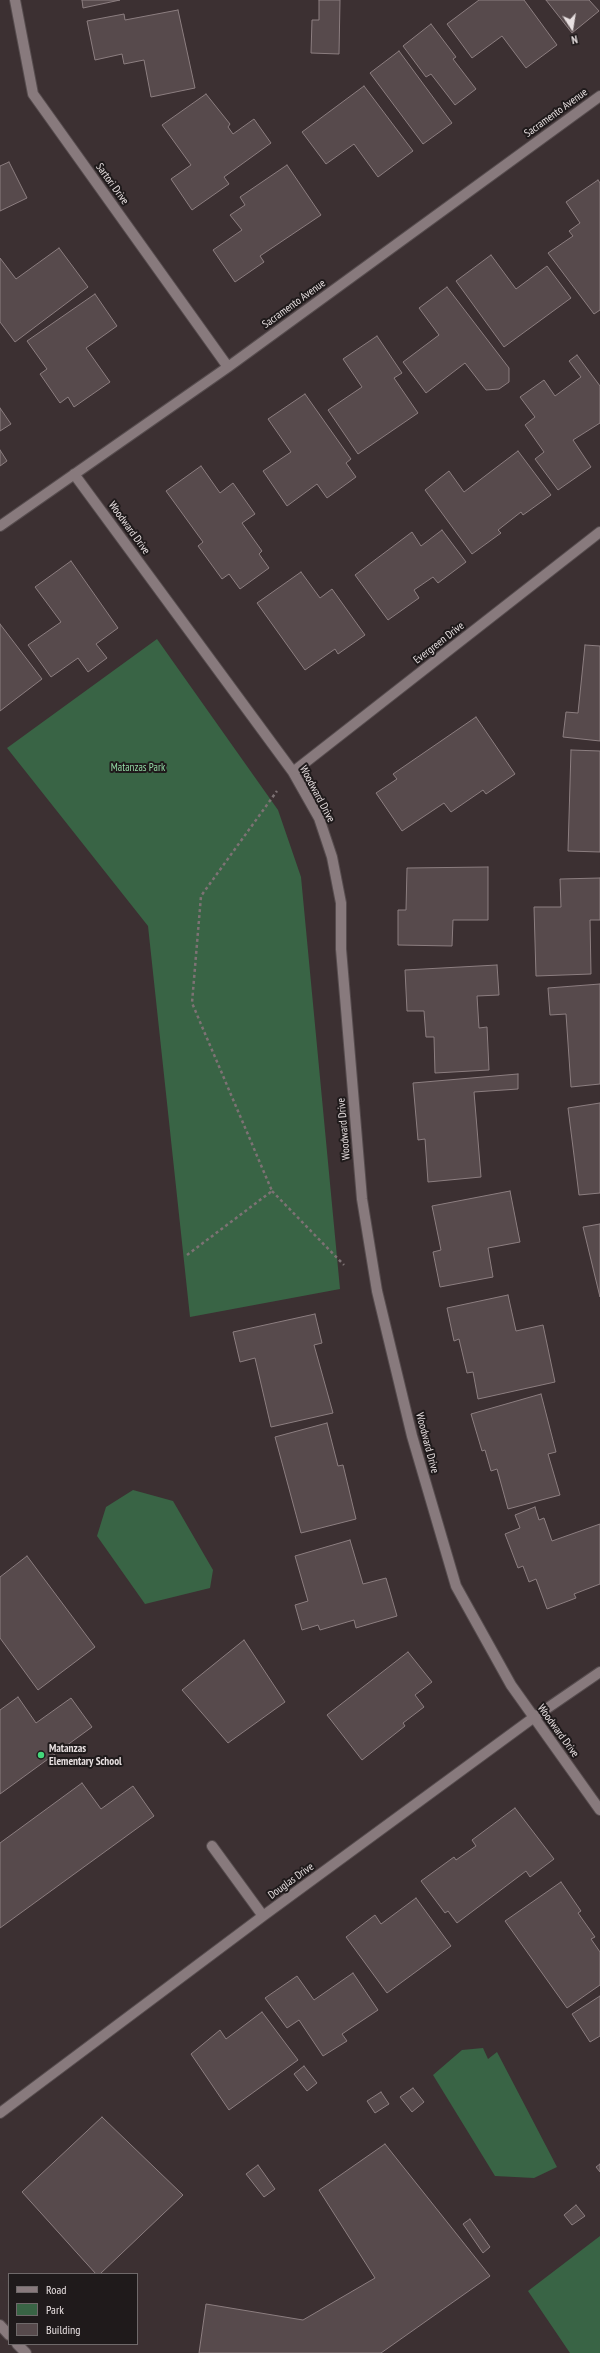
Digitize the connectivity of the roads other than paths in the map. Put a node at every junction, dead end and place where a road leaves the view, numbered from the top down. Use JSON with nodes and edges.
{"nodes":[{"id":1,"x":15,"y":0,"type":"edge"},
{"id":2,"x":600,"y":96,"type":"edge"},
{"id":3,"x":228,"y":367,"type":"junction"},
{"id":4,"x":74,"y":474,"type":"junction"},
{"id":5,"x":0,"y":526,"type":"edge"},
{"id":6,"x":600,"y":532,"type":"edge"},
{"id":7,"x":293,"y":772,"type":"junction"},
{"id":8,"x":600,"y":1672,"type":"edge"},
{"id":9,"x":533,"y":1718,"type":"junction"},
{"id":10,"x":600,"y":1810,"type":"edge"},
{"id":11,"x":212,"y":1846,"type":"dead end"},
{"id":12,"x":263,"y":1916,"type":"junction"},
{"id":13,"x":0,"y":2113,"type":"edge"},
{"id":14,"x":0,"y":2325,"type":"edge"},
{"id":15,"x":8,"y":2334,"type":"edge"},
{"id":16,"x":18,"y":2345,"type":"edge"},
{"id":17,"x":26,"y":2353,"type":"edge"}],
"edges":[{"from":1,"to":3,"type":"street","name":"Sartori Drive"},
{"from":2,"to":3,"type":"street","name":"Sacramento Avenue"},
{"from":3,"to":4,"type":"street","name":"Sacramento Avenue"},
{"from":4,"to":5,"type":"street","name":"Sacramento Avenue"},
{"from":4,"to":7,"type":"street","name":"Woodward Drive"},
{"from":6,"to":7,"type":"street","name":"Evergreen Drive"},
{"from":7,"to":9,"type":"street","name":"Woodward Drive"},
{"from":8,"to":9,"type":"street","name":"Douglas Drive"},
{"from":9,"to":10,"type":"street","name":"Woodward Drive"},
{"from":9,"to":12,"type":"street","name":"Douglas Drive"},
{"from":11,"to":12,"type":"street"},
{"from":12,"to":13,"type":"street","name":"Douglas Drive"},
{"from":14,"to":15,"type":"street"},
{"from":16,"to":17,"type":"street"}]}
